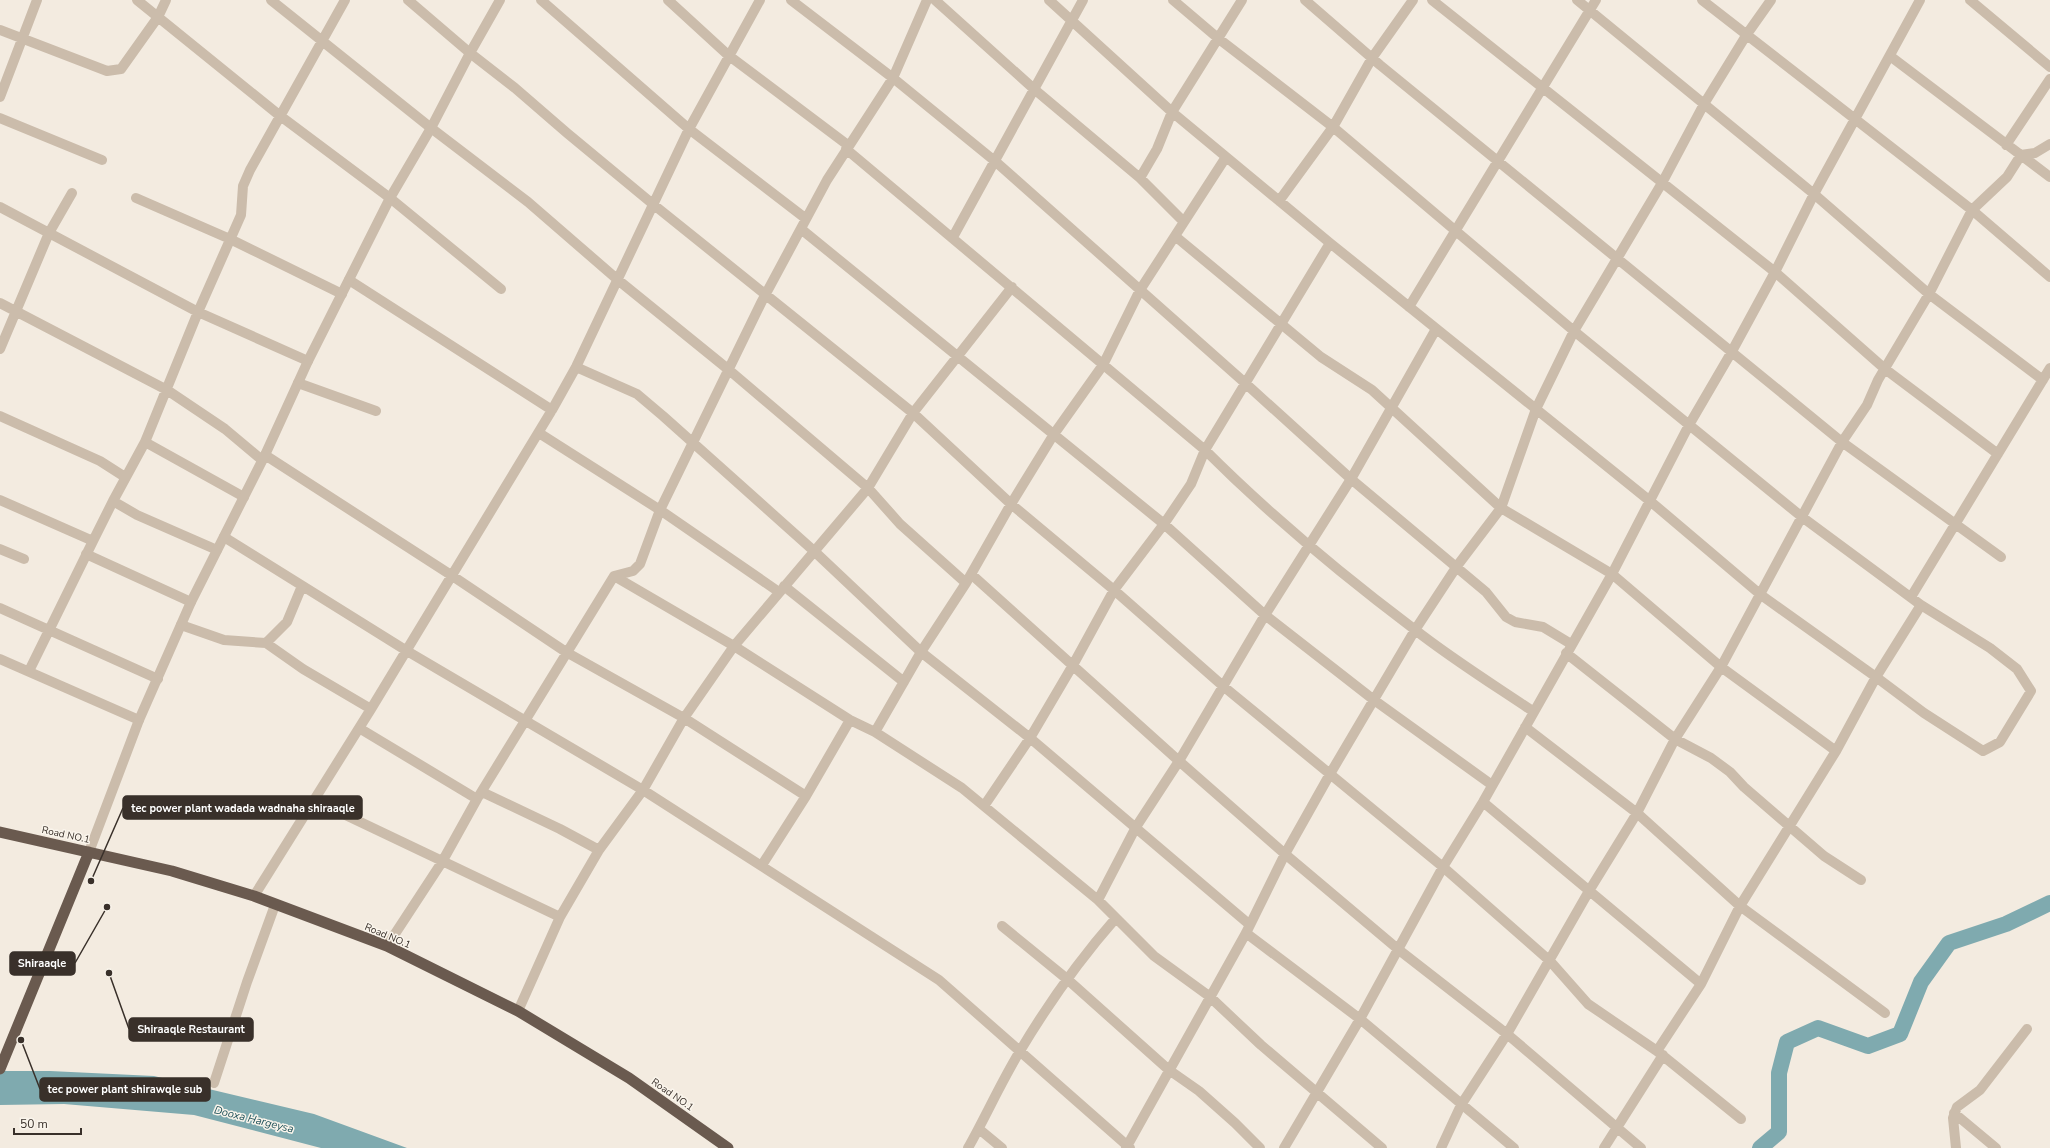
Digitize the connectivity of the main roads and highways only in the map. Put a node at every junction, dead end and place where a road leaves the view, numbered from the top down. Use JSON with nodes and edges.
{"nodes":[{"id":1,"x":0,"y":832,"type":"edge"},
{"id":2,"x":89,"y":852,"type":"junction"},
{"id":3,"x":0,"y":1069,"type":"edge"},
{"id":4,"x":728,"y":1148,"type":"edge"}],
"edges":[{"from":1,"to":2,"type":"highway","name":"Road NO.1"},
{"from":2,"to":3,"type":"highway"},
{"from":2,"to":4,"type":"highway","name":"Road NO.1"}]}
